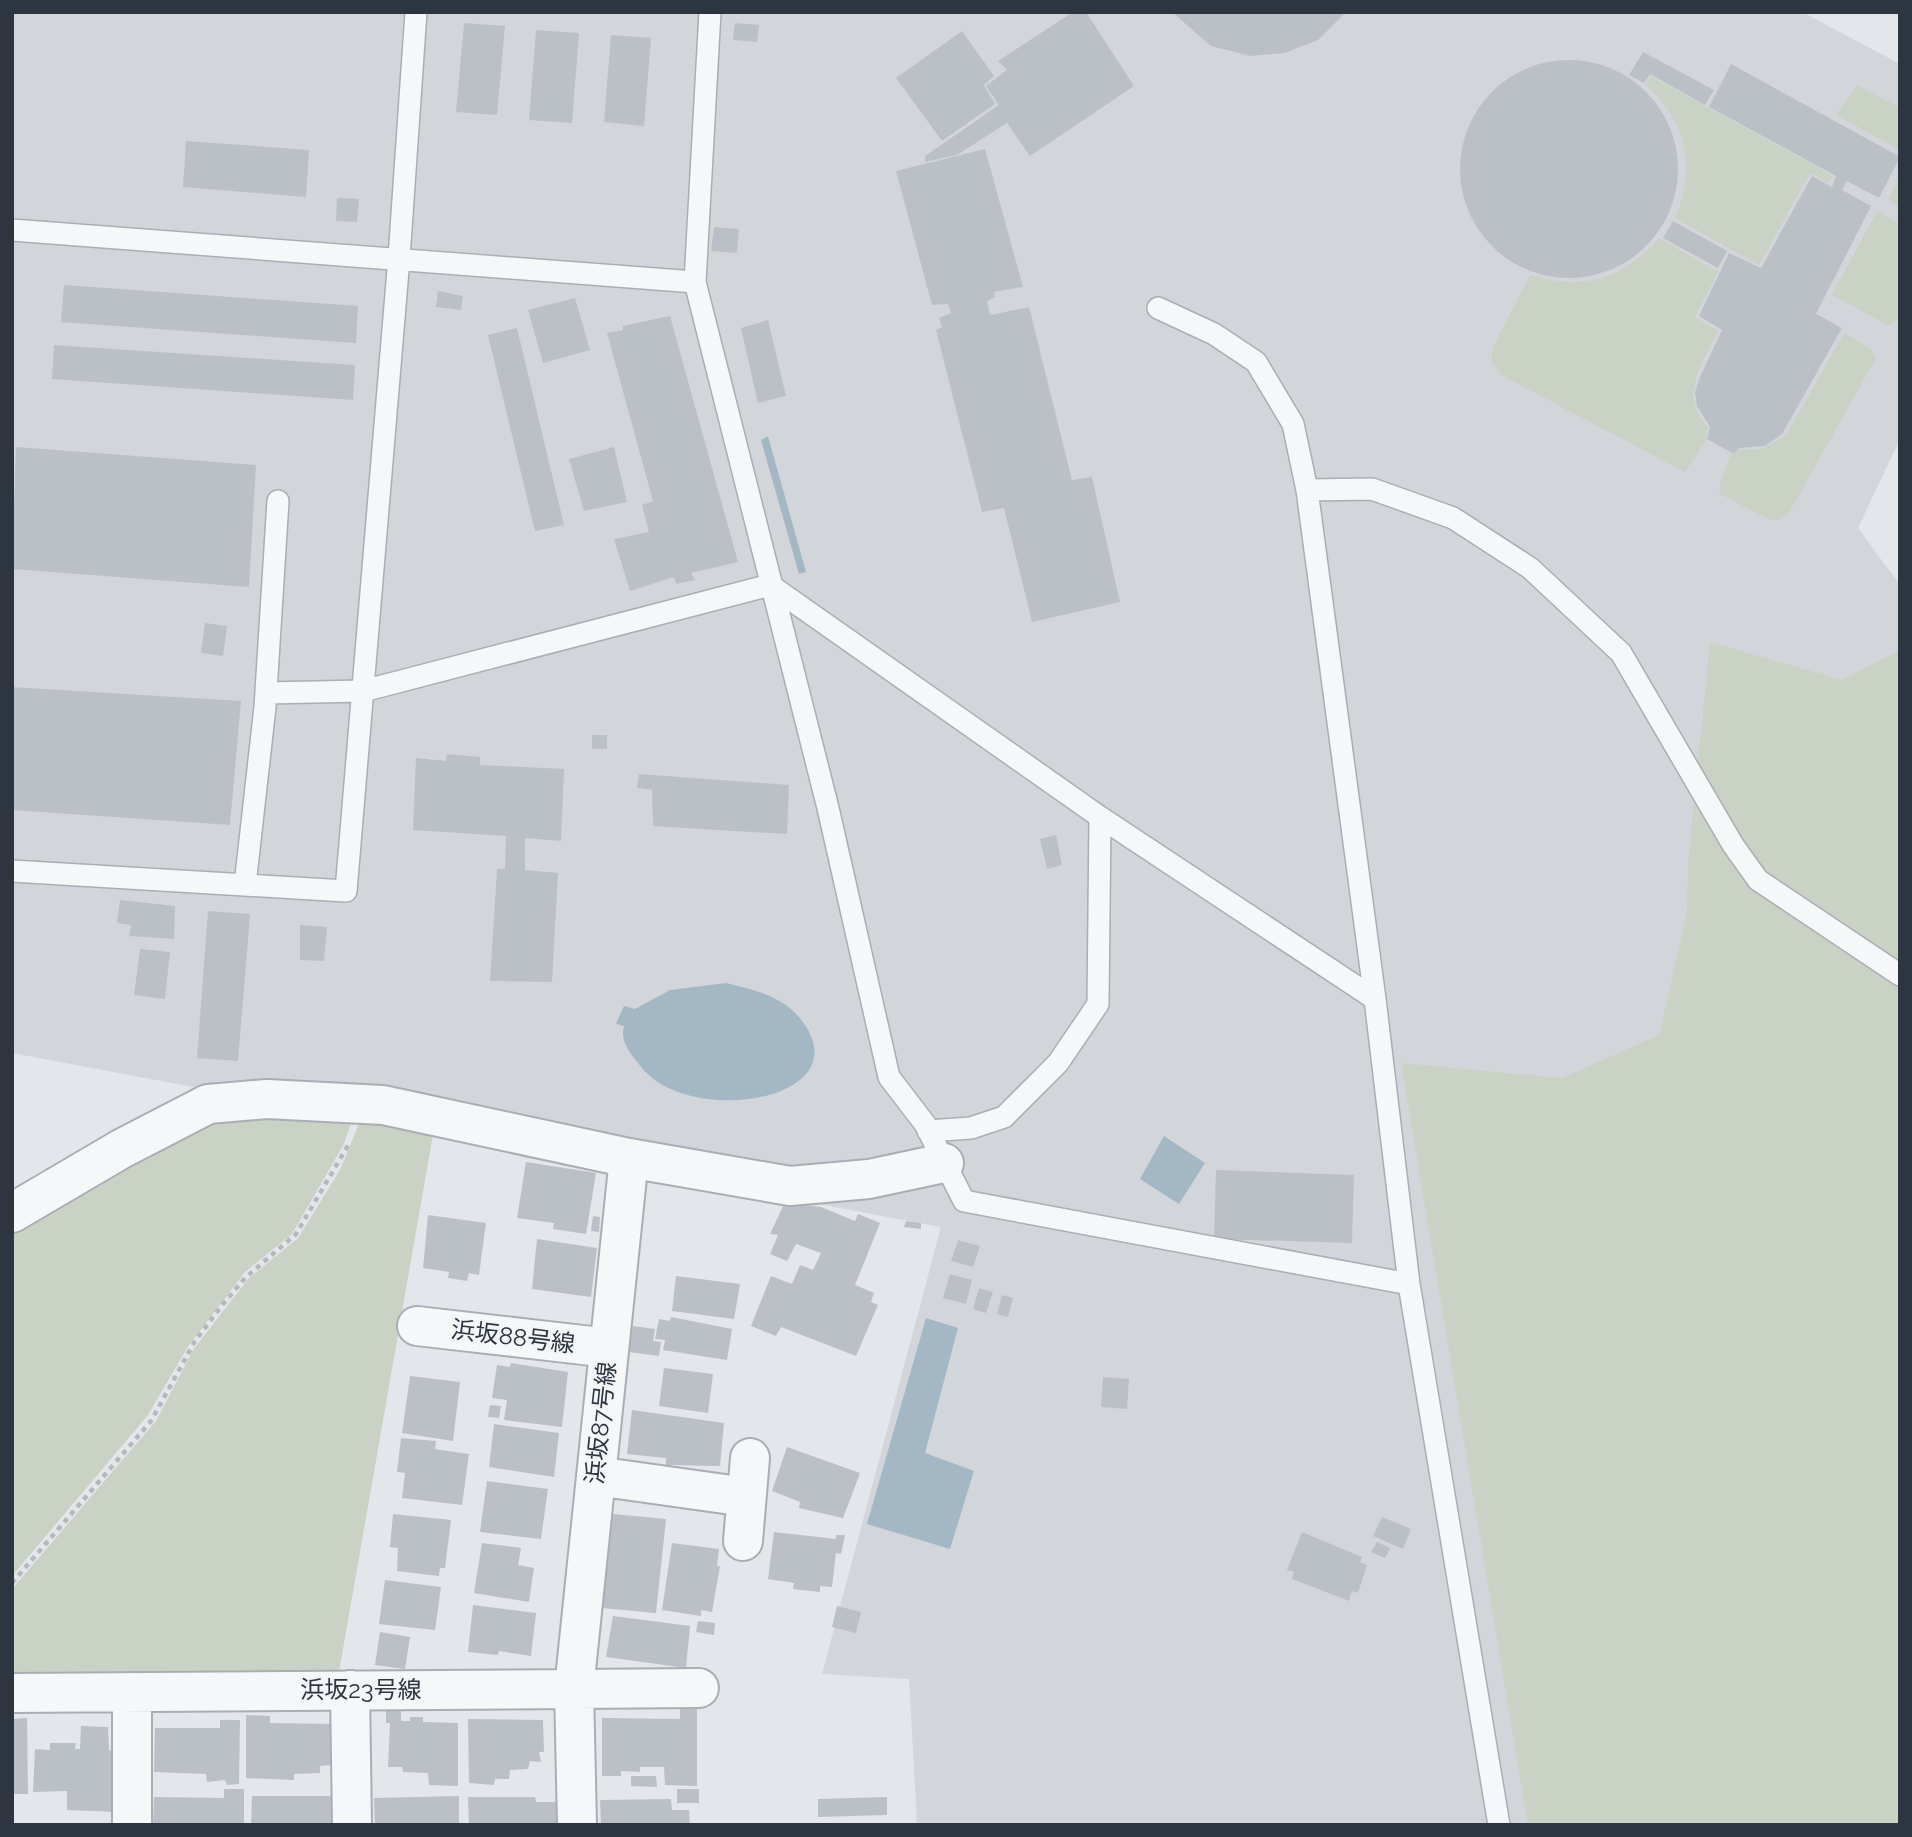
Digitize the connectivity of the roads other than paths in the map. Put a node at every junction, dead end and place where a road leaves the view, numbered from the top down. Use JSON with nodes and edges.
{"nodes":[{"id":1,"x":416,"y":12,"type":"edge"},
{"id":2,"x":710,"y":12,"type":"edge"},
{"id":3,"x":12,"y":230,"type":"edge"},
{"id":4,"x":399,"y":258,"type":"junction"},
{"id":5,"x":695,"y":282,"type":"junction"},
{"id":6,"x":1158,"y":308,"type":"dead end"},
{"id":7,"x":1307,"y":490,"type":"junction"},
{"id":8,"x":278,"y":501,"type":"dead end"},
{"id":9,"x":770,"y":585,"type":"junction"},
{"id":10,"x":363,"y":691,"type":"junction"},
{"id":11,"x":266,"y":693,"type":"junction"},
{"id":12,"x":1100,"y":817,"type":"junction"},
{"id":13,"x":12,"y":871,"type":"edge"},
{"id":14,"x":245,"y":885,"type":"junction"},
{"id":15,"x":1900,"y":975,"type":"edge"},
{"id":16,"x":1375,"y":999,"type":"junction"},
{"id":17,"x":936,"y":1147,"type":"junction"},
{"id":18,"x":629,"y":1158,"type":"junction"},
{"id":19,"x":12,"y":1213,"type":"edge"},
{"id":20,"x":1409,"y":1284,"type":"junction"},
{"id":21,"x":417,"y":1326,"type":"dead end"},
{"id":22,"x":609,"y":1348,"type":"junction"},
{"id":23,"x":750,"y":1458,"type":"dead end"},
{"id":24,"x":596,"y":1476,"type":"junction"},
{"id":25,"x":747,"y":1497,"type":"junction"},
{"id":26,"x":743,"y":1541,"type":"dead end"},
{"id":27,"x":698,"y":1688,"type":"dead end"},
{"id":28,"x":573,"y":1689,"type":"junction"},
{"id":29,"x":350,"y":1690,"type":"junction"},
{"id":30,"x":132,"y":1692,"type":"junction"},
{"id":31,"x":12,"y":1693,"type":"edge"},
{"id":32,"x":132,"y":1825,"type":"edge"},
{"id":33,"x":352,"y":1825,"type":"edge"},
{"id":34,"x":577,"y":1825,"type":"edge"},
{"id":35,"x":1499,"y":1825,"type":"edge"}],
"edges":[{"from":1,"to":4,"type":"lane"},
{"from":2,"to":5,"type":"lane"},
{"from":3,"to":4,"type":"lane"},
{"from":4,"to":5,"type":"lane"},
{"from":4,"to":10,"type":"lane"},
{"from":5,"to":9,"type":"lane"},
{"from":6,"to":7,"type":"lane"},
{"from":7,"to":15,"type":"lane"},
{"from":7,"to":16,"type":"lane"},
{"from":8,"to":11,"type":"lane"},
{"from":9,"to":10,"type":"lane"},
{"from":9,"to":12,"type":"lane"},
{"from":9,"to":17,"type":"lane"},
{"from":10,"to":11,"type":"lane"},
{"from":10,"to":14,"type":"lane"},
{"from":11,"to":14,"type":"lane"},
{"from":12,"to":16,"type":"lane"},
{"from":12,"to":17,"type":"lane"},
{"from":13,"to":14,"type":"lane"},
{"from":16,"to":20,"type":"lane"},
{"from":17,"to":18,"type":"street"},
{"from":17,"to":20,"type":"lane"},
{"from":18,"to":19,"type":"street"},
{"from":18,"to":22,"type":"street","name":"浜坂87号線"},
{"from":20,"to":35,"type":"lane"},
{"from":21,"to":22,"type":"street","name":"浜坂88号線"},
{"from":22,"to":24,"type":"street","name":"浜坂87号線"},
{"from":23,"to":25,"type":"street"},
{"from":24,"to":25,"type":"street"},
{"from":24,"to":28,"type":"street","name":"浜坂87号線"},
{"from":25,"to":26,"type":"street"},
{"from":27,"to":28,"type":"street","name":"浜坂23号線"},
{"from":28,"to":29,"type":"street","name":"浜坂23号線"},
{"from":28,"to":34,"type":"street"},
{"from":29,"to":30,"type":"street","name":"浜坂23号線"},
{"from":29,"to":33,"type":"street"},
{"from":30,"to":31,"type":"street","name":"浜坂23号線"},
{"from":30,"to":32,"type":"street"}]}
